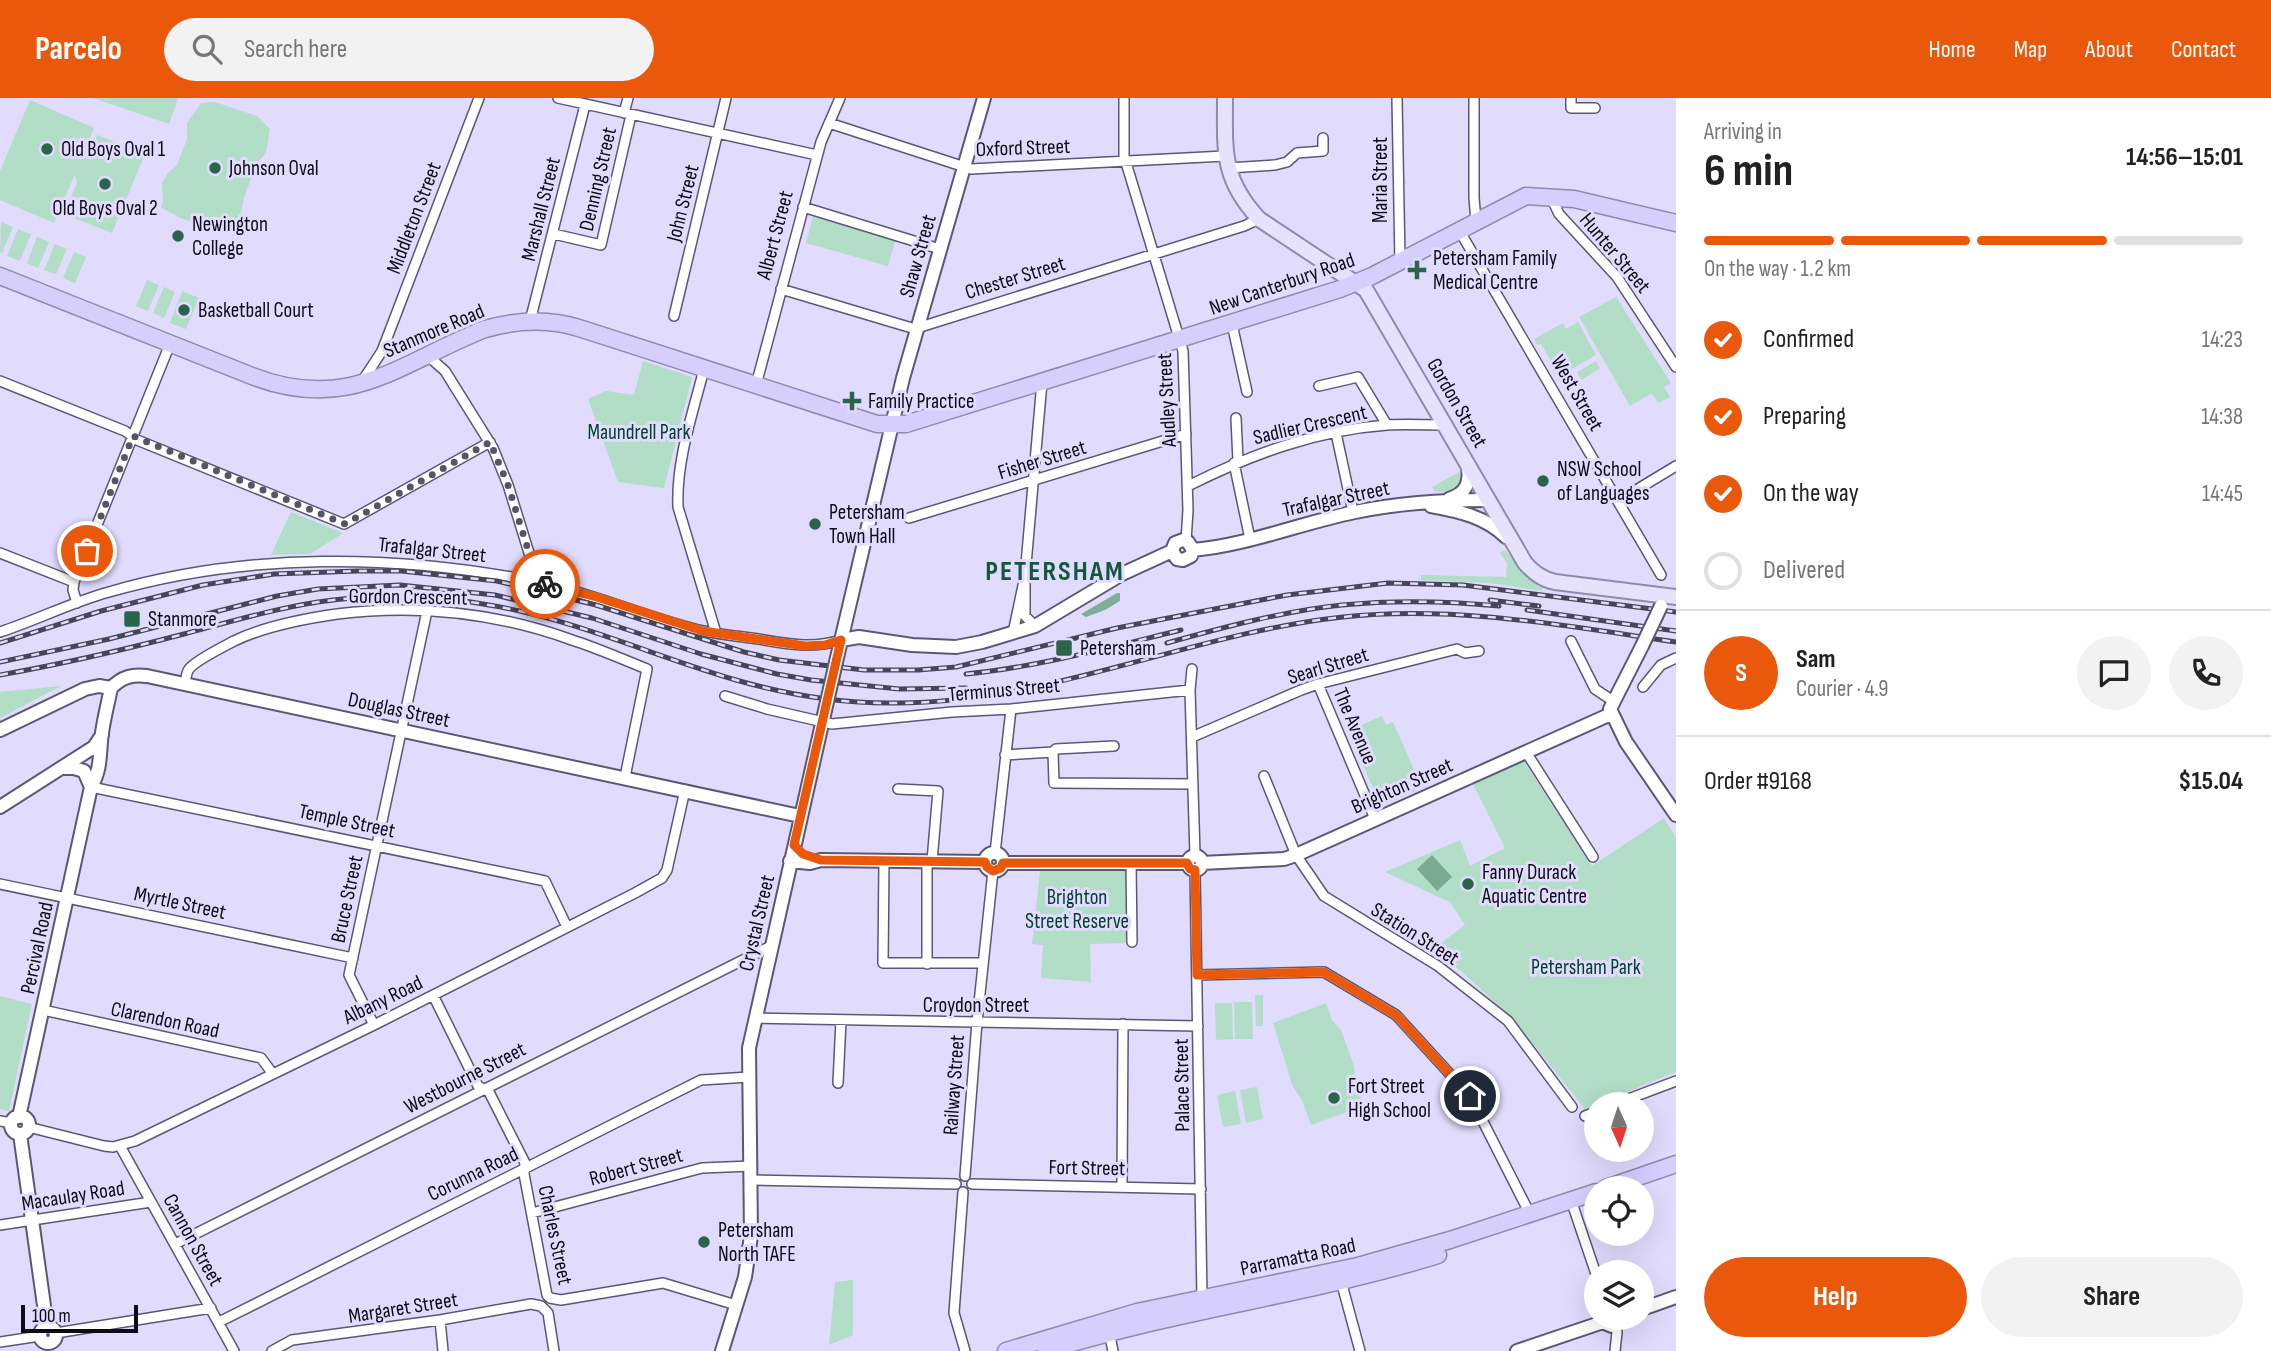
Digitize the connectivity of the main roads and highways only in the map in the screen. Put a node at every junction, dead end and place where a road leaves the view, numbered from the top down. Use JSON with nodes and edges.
{"nodes":[{"id":1,"x":1225,"y":98,"type":"edge"},
{"id":2,"x":1676,"y":223,"type":"edge"},
{"id":3,"x":0,"y":276,"type":"edge"},
{"id":4,"x":1356,"y":283,"type":"junction"},
{"id":5,"x":892,"y":425,"type":"joint"},
{"id":6,"x":1667,"y":599,"type":"edge"},
{"id":7,"x":1676,"y":1164,"type":"edge"},
{"id":8,"x":1676,"y":1175,"type":"edge"},
{"id":9,"x":1641,"y":1176,"type":"edge"},
{"id":10,"x":1654,"y":1182,"type":"edge"},
{"id":11,"x":1584,"y":1196,"type":"edge"},
{"id":12,"x":1584,"y":1206,"type":"edge"},
{"id":13,"x":1006,"y":1351,"type":"edge"},
{"id":14,"x":1046,"y":1351,"type":"edge"}],
"edges":[{"from":1,"to":4,"type":"main road","name":"Gordon Street"},
{"from":2,"to":4,"type":"highway","name":"New Canterbury Road"},
{"from":3,"to":5,"type":"highway","name":"Stanmore Road"},
{"from":4,"to":5,"type":"highway","name":"New Canterbury Road"},
{"from":4,"to":6,"type":"main road","name":"Gordon Street"},
{"from":7,"to":9,"type":"highway"},
{"from":8,"to":10,"type":"highway"},
{"from":11,"to":13,"type":"highway","name":"Parramatta Road"},
{"from":12,"to":14,"type":"highway","name":"Parramatta Road"}]}
